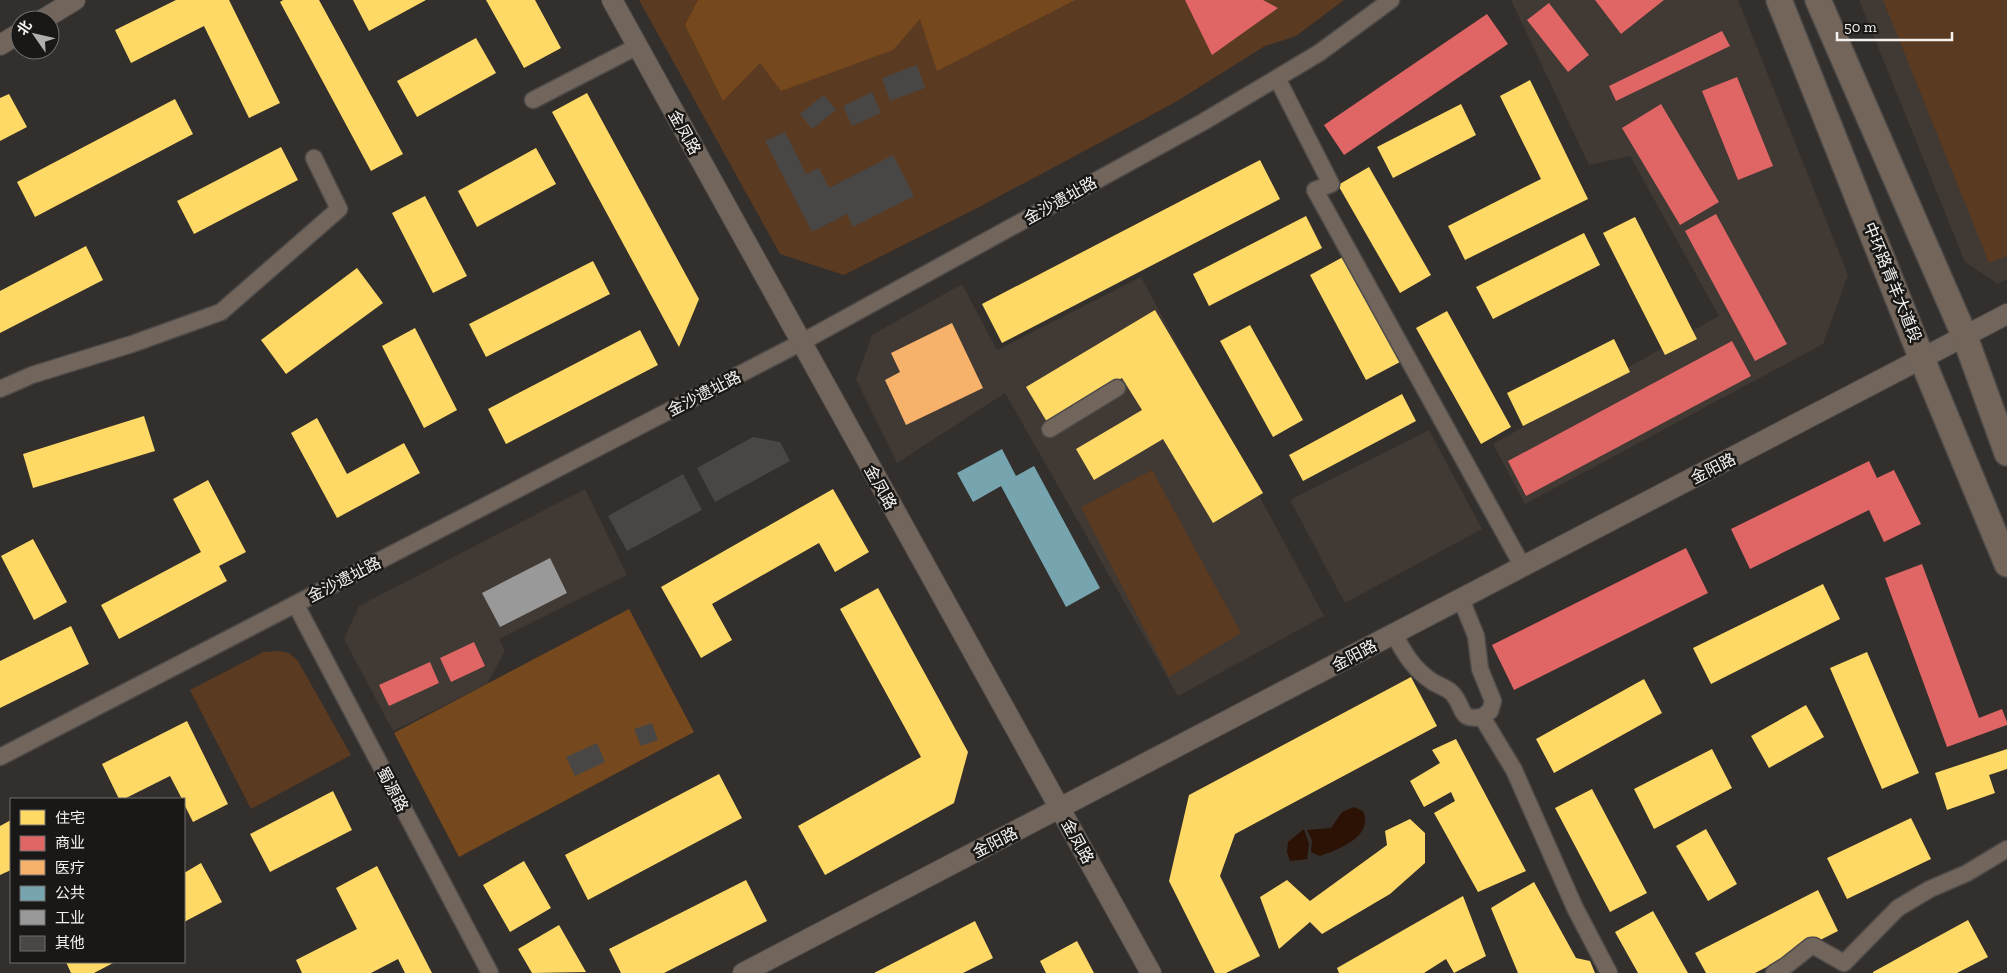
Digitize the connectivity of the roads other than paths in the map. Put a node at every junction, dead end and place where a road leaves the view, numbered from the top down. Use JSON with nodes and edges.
{"nodes":[{"id":1,"x":75,"y":0,"type":"edge"},
{"id":2,"x":612,"y":0,"type":"edge"},
{"id":3,"x":1391,"y":0,"type":"edge"},
{"id":4,"x":1779,"y":0,"type":"edge"},
{"id":5,"x":1818,"y":0,"type":"edge"},
{"id":6,"x":58,"y":10,"type":"edge"},
{"id":7,"x":638,"y":46,"type":"junction"},
{"id":8,"x":1277,"y":78,"type":"junction"},
{"id":9,"x":533,"y":100,"type":"dead end"},
{"id":10,"x":314,"y":158,"type":"dead end"},
{"id":11,"x":2007,"y":314,"type":"edge"},
{"id":12,"x":1965,"y":337,"type":"junction"},
{"id":13,"x":802,"y":342,"type":"junction"},
{"id":14,"x":1923,"y":359,"type":"junction"},
{"id":15,"x":1117,"y":388,"type":"dead end"},
{"id":16,"x":0,"y":389,"type":"edge"},
{"id":17,"x":1050,"y":429,"type":"dead end"},
{"id":18,"x":2007,"y":453,"type":"edge"},
{"id":19,"x":2007,"y":564,"type":"edge"},
{"id":20,"x":1523,"y":567,"type":"junction"},
{"id":21,"x":1461,"y":599,"type":"junction"},
{"id":22,"x":296,"y":604,"type":"junction"},
{"id":23,"x":1394,"y":634,"type":"junction"},
{"id":24,"x":1482,"y":717,"type":"junction"},
{"id":25,"x":0,"y":757,"type":"edge"},
{"id":26,"x":1059,"y":808,"type":"junction"},
{"id":27,"x":2007,"y":849,"type":"edge"},
{"id":28,"x":490,"y":973,"type":"edge"},
{"id":29,"x":743,"y":973,"type":"edge"},
{"id":30,"x":1151,"y":973,"type":"edge"},
{"id":31,"x":1609,"y":973,"type":"edge"},
{"id":32,"x":1774,"y":973,"type":"edge"}],
"edges":[{"from":1,"to":6,"type":"street"},
{"from":2,"to":7,"type":"street","name":"金凤路"},
{"from":3,"to":8,"type":"street","name":"金沙遗址路"},
{"from":4,"to":14,"type":"main road","name":"中环路青羊大道段"},
{"from":5,"to":12,"type":"main road"},
{"from":7,"to":9,"type":"street"},
{"from":7,"to":13,"type":"street","name":"金凤路"},
{"from":8,"to":13,"type":"street","name":"金沙遗址路"},
{"from":8,"to":20,"type":"street"},
{"from":10,"to":16,"type":"street"},
{"from":11,"to":12,"type":"street","name":"金阳路"},
{"from":12,"to":14,"type":"street","name":"金阳路"},
{"from":12,"to":18,"type":"main road"},
{"from":13,"to":22,"type":"street","name":"金沙遗址路"},
{"from":13,"to":26,"type":"street","name":"金凤路"},
{"from":14,"to":19,"type":"main road","name":"中环路青羊大道段"},
{"from":14,"to":20,"type":"street","name":"金阳路"},
{"from":15,"to":17,"type":"street"},
{"from":20,"to":21,"type":"street","name":"金阳路"},
{"from":21,"to":23,"type":"street","name":"金阳路"},
{"from":21,"to":24,"type":"street"},
{"from":22,"to":25,"type":"street","name":"金沙遗址路"},
{"from":22,"to":28,"type":"street","name":"蜀源路"},
{"from":23,"to":24,"type":"street"},
{"from":23,"to":26,"type":"street","name":"金阳路"},
{"from":24,"to":31,"type":"street"},
{"from":26,"to":29,"type":"street","name":"金阳路"},
{"from":26,"to":30,"type":"street","name":"金凤路"},
{"from":27,"to":32,"type":"street"}]}
